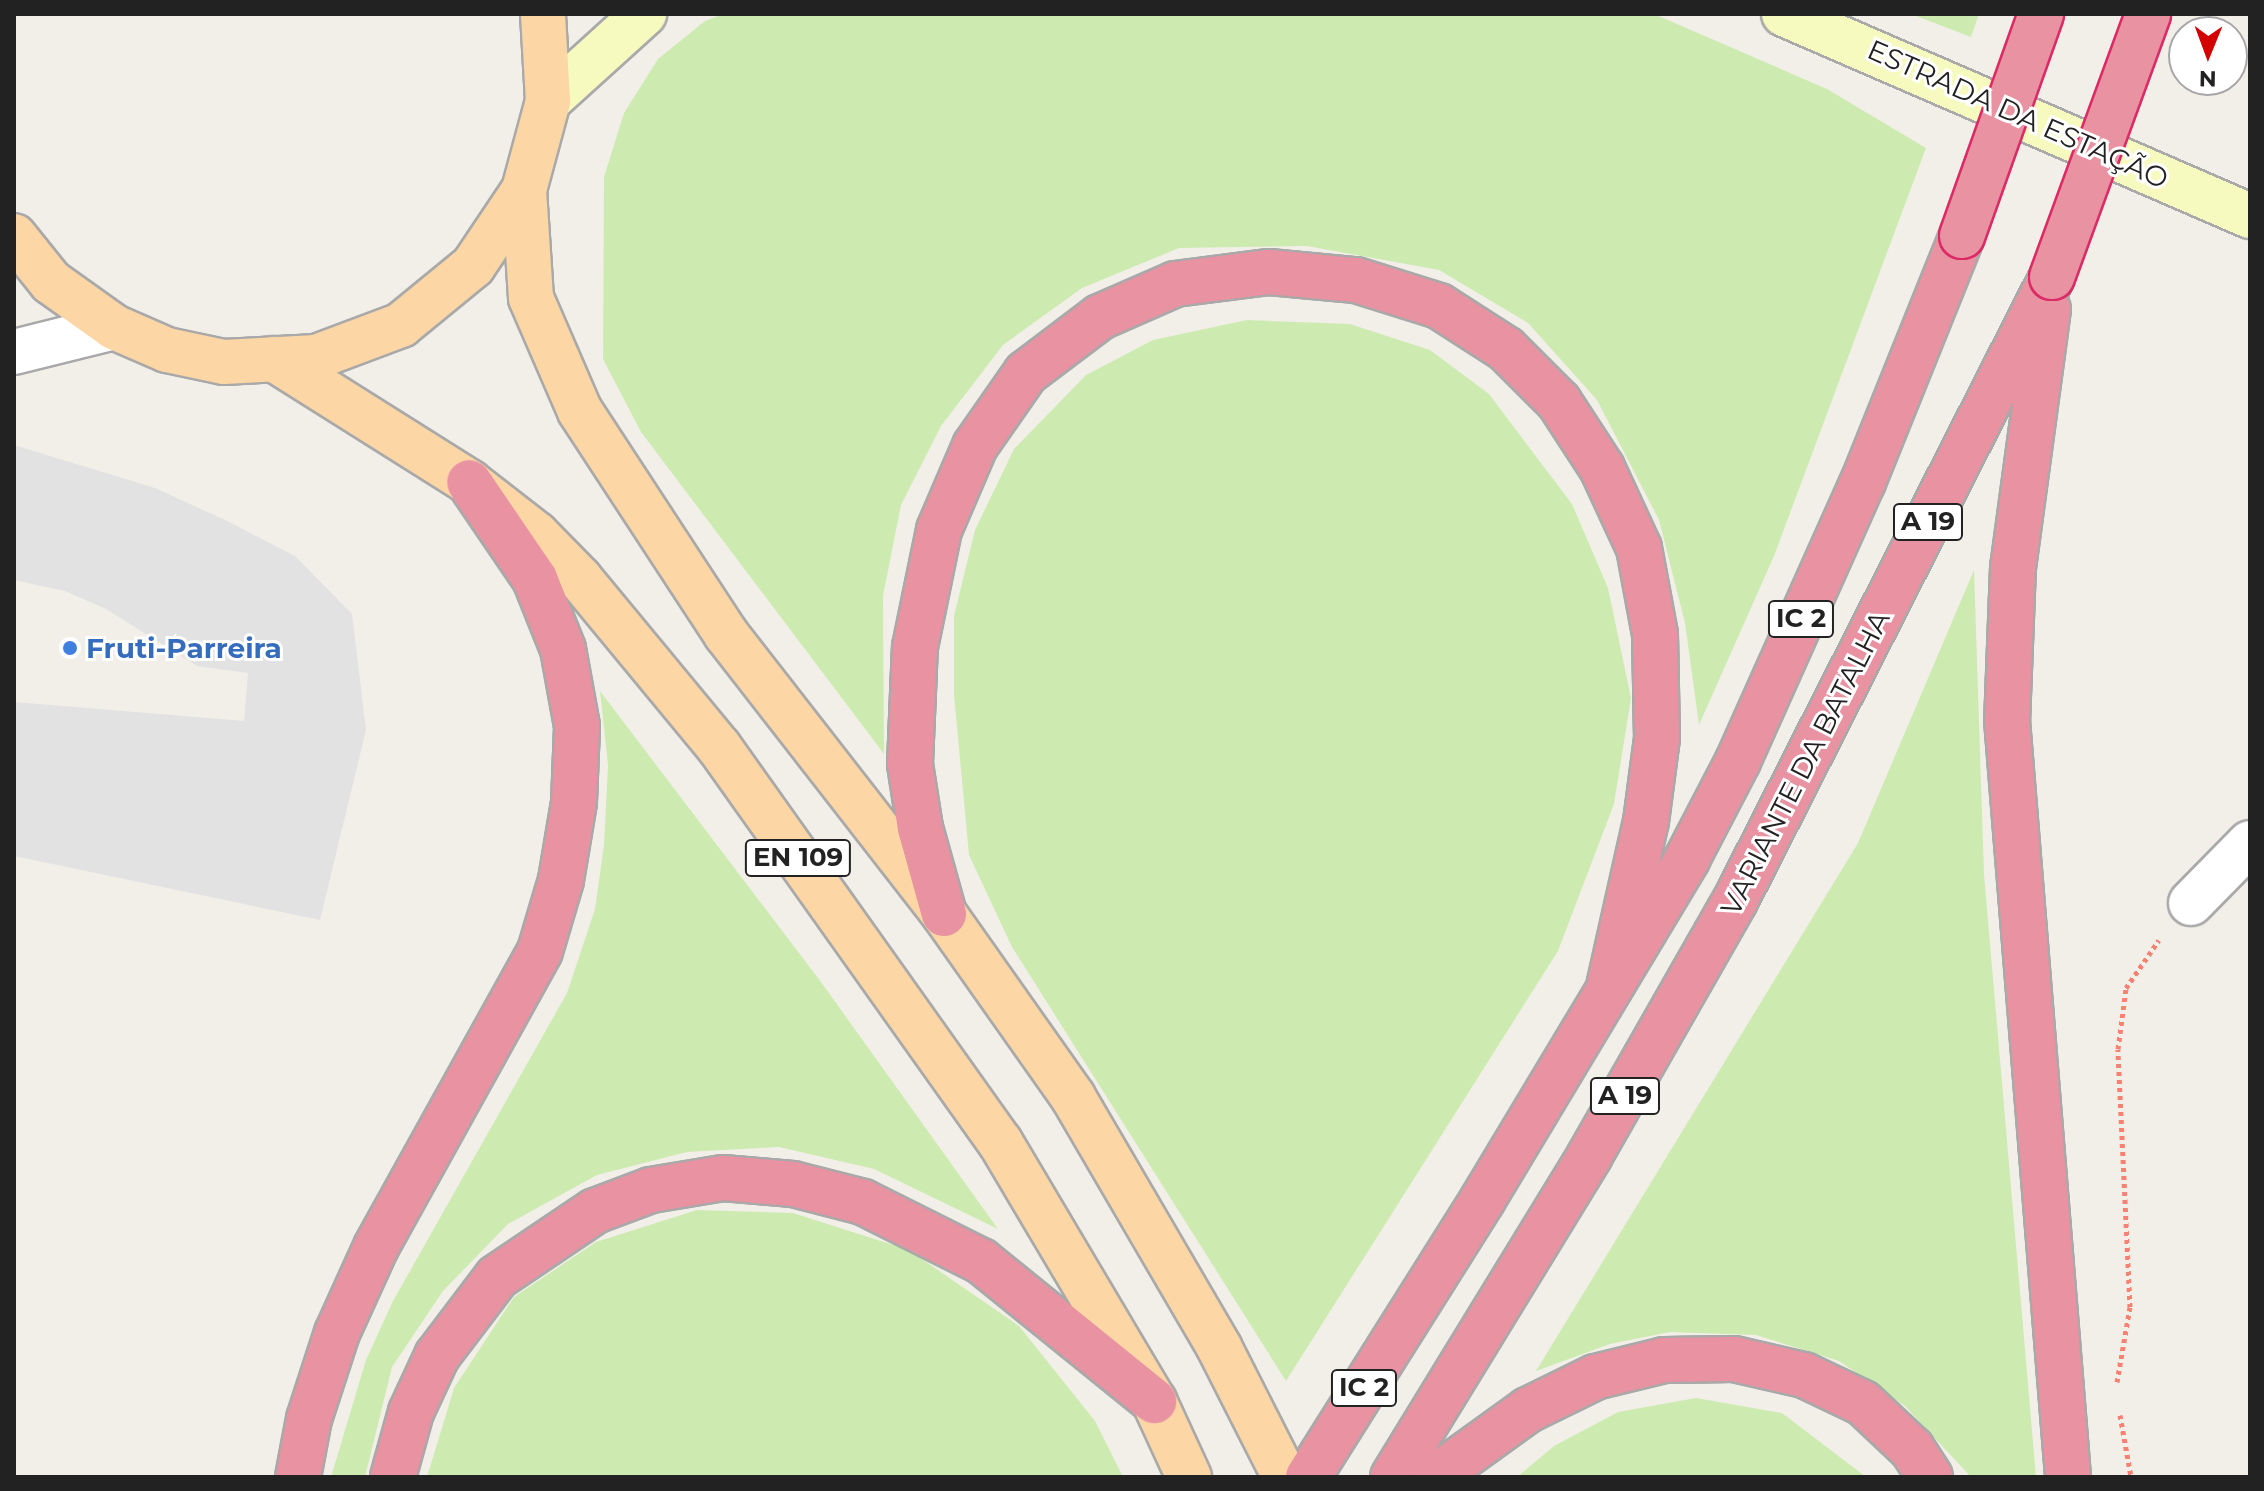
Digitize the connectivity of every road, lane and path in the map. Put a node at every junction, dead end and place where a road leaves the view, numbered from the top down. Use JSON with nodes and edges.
{"nodes":[{"id":1,"x":543,"y":14,"type":"edge"},
{"id":2,"x":644,"y":14,"type":"edge"},
{"id":3,"x":1784,"y":14,"type":"edge"},
{"id":4,"x":2041,"y":14,"type":"edge"},
{"id":5,"x":2148,"y":14,"type":"edge"},
{"id":6,"x":548,"y":101,"type":"junction"},
{"id":7,"x":524,"y":190,"type":"junction"},
{"id":8,"x":2250,"y":216,"type":"edge"},
{"id":9,"x":14,"y":236,"type":"edge"},
{"id":10,"x":2052,"y":277,"type":"junction"},
{"id":11,"x":114,"y":327,"type":"junction"},
{"id":12,"x":14,"y":352,"type":"edge"},
{"id":13,"x":274,"y":359,"type":"junction"},
{"id":14,"x":469,"y":482,"type":"junction"},
{"id":15,"x":2250,"y":843,"type":"edge"},
{"id":16,"x":2191,"y":903,"type":"joint"},
{"id":17,"x":944,"y":914,"type":"junction"},
{"id":18,"x":1609,"y":986,"type":"junction"},
{"id":19,"x":2115,"y":1398,"type":"dead end"},
{"id":20,"x":1154,"y":1401,"type":"junction"},
{"id":21,"x":2119,"y":1413,"type":"dead end"},
{"id":22,"x":298,"y":1477,"type":"edge"},
{"id":23,"x":393,"y":1477,"type":"edge"},
{"id":24,"x":1189,"y":1477,"type":"edge"},
{"id":25,"x":1285,"y":1477,"type":"edge"},
{"id":26,"x":1308,"y":1477,"type":"edge"},
{"id":27,"x":1393,"y":1477,"type":"edge"},
{"id":28,"x":1435,"y":1477,"type":"edge"},
{"id":29,"x":1930,"y":1477,"type":"edge"},
{"id":30,"x":2068,"y":1477,"type":"edge"},
{"id":31,"x":2131,"y":1477,"type":"edge"}],
"edges":[{"from":1,"to":6,"type":"main road"},
{"from":2,"to":6,"type":"main road"},
{"from":3,"to":8,"type":"main road","name":"ESTRADA DA ESTAÇÃO"},
{"from":4,"to":18,"type":"highway","number":"IC 2","bridge":true},
{"from":5,"to":10,"type":"highway","name":"VARIANTE DA BATALHA","number":"A 19","bridge":true},
{"from":6,"to":7,"type":"main road"},
{"from":7,"to":13,"type":"main road"},
{"from":7,"to":17,"type":"main road","number":"EN 109"},
{"from":9,"to":11,"type":"main road"},
{"from":10,"to":27,"type":"highway","name":"VARIANTE DA BATALHA","number":"A 19"},
{"from":10,"to":30,"type":"highway"},
{"from":11,"to":12,"type":"street"},
{"from":11,"to":13,"type":"main road"},
{"from":13,"to":14,"type":"main road","number":"EN 109"},
{"from":14,"to":20,"type":"main road","number":"EN 109"},
{"from":14,"to":22,"type":"highway"},
{"from":15,"to":16,"type":"street"},
{"from":16,"to":19,"type":"path"},
{"from":17,"to":18,"type":"highway"},
{"from":17,"to":25,"type":"main road","number":"EN 109"},
{"from":18,"to":26,"type":"highway","number":"IC 2"},
{"from":20,"to":23,"type":"highway"},
{"from":20,"to":24,"type":"main road","number":"EN 109"},
{"from":21,"to":31,"type":"path"},
{"from":28,"to":29,"type":"highway"}]}
